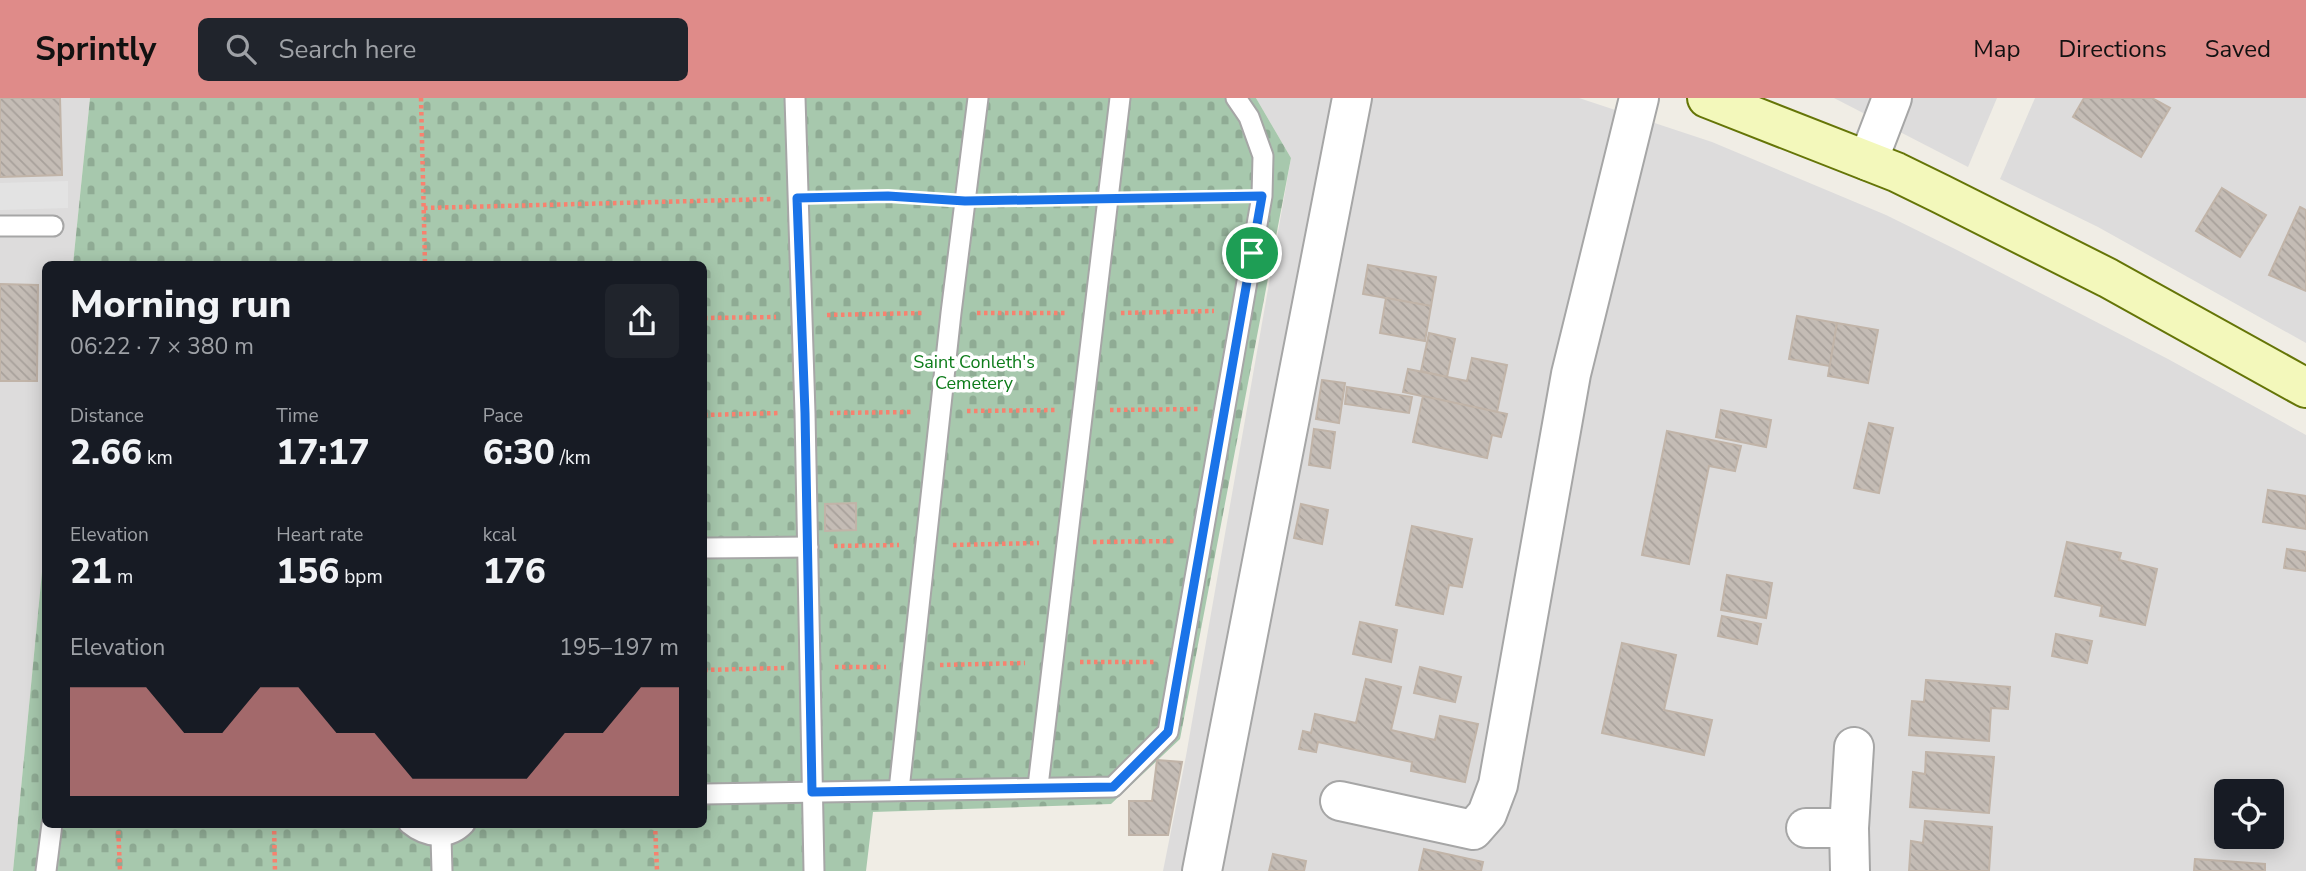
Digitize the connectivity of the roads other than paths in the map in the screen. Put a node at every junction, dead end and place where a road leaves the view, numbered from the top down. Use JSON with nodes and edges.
{"nodes":[{"id":1,"x":795,"y":98,"type":"edge"},
{"id":2,"x":978,"y":98,"type":"edge"},
{"id":3,"x":1120,"y":98,"type":"edge"},
{"id":4,"x":1236,"y":98,"type":"edge"},
{"id":5,"x":1352,"y":98,"type":"edge"},
{"id":6,"x":1639,"y":98,"type":"edge"},
{"id":7,"x":1707,"y":98,"type":"edge"},
{"id":8,"x":1892,"y":98,"type":"edge"},
{"id":9,"x":1868,"y":161,"type":"junction"},
{"id":10,"x":0,"y":226,"type":"edge"},
{"id":11,"x":53,"y":226,"type":"dead end"},
{"id":12,"x":2306,"y":388,"type":"edge"},
{"id":13,"x":808,"y":547,"type":"junction"},
{"id":14,"x":707,"y":548,"type":"edge"},
{"id":15,"x":1854,"y":747,"type":"dead end"},
{"id":16,"x":1038,"y":786,"type":"junction"},
{"id":17,"x":899,"y":790,"type":"junction"},
{"id":18,"x":812,"y":792,"type":"junction"},
{"id":19,"x":707,"y":794,"type":"edge"},
{"id":20,"x":1340,"y":801,"type":"dead end"},
{"id":21,"x":51,"y":828,"type":"edge"},
{"id":22,"x":414,"y":828,"type":"edge"},
{"id":23,"x":461,"y":828,"type":"edge"},
{"id":24,"x":1806,"y":828,"type":"dead end"},
{"id":25,"x":1849,"y":828,"type":"junction"},
{"id":26,"x":441,"y":837,"type":"junction"},
{"id":27,"x":46,"y":871,"type":"edge"},
{"id":28,"x":442,"y":871,"type":"edge"},
{"id":29,"x":814,"y":871,"type":"edge"},
{"id":30,"x":1202,"y":871,"type":"edge"},
{"id":31,"x":1850,"y":871,"type":"edge"}],
"edges":[{"from":1,"to":13,"type":"lane"},
{"from":2,"to":17,"type":"lane"},
{"from":3,"to":16,"type":"lane"},
{"from":4,"to":16,"type":"lane"},
{"from":5,"to":30,"type":"street"},
{"from":6,"to":20,"type":"street"},
{"from":7,"to":9,"type":"main road"},
{"from":8,"to":9,"type":"street"},
{"from":9,"to":12,"type":"main road"},
{"from":10,"to":11,"type":"lane"},
{"from":13,"to":14,"type":"lane"},
{"from":13,"to":18,"type":"lane"},
{"from":15,"to":25,"type":"street"},
{"from":16,"to":17,"type":"lane"},
{"from":17,"to":18,"type":"lane"},
{"from":18,"to":19,"type":"lane"},
{"from":18,"to":29,"type":"lane"},
{"from":21,"to":27,"type":"lane"},
{"from":22,"to":26,"type":"lane"},
{"from":23,"to":26,"type":"lane"},
{"from":24,"to":25,"type":"street"},
{"from":25,"to":31,"type":"street"},
{"from":26,"to":28,"type":"lane"}]}
